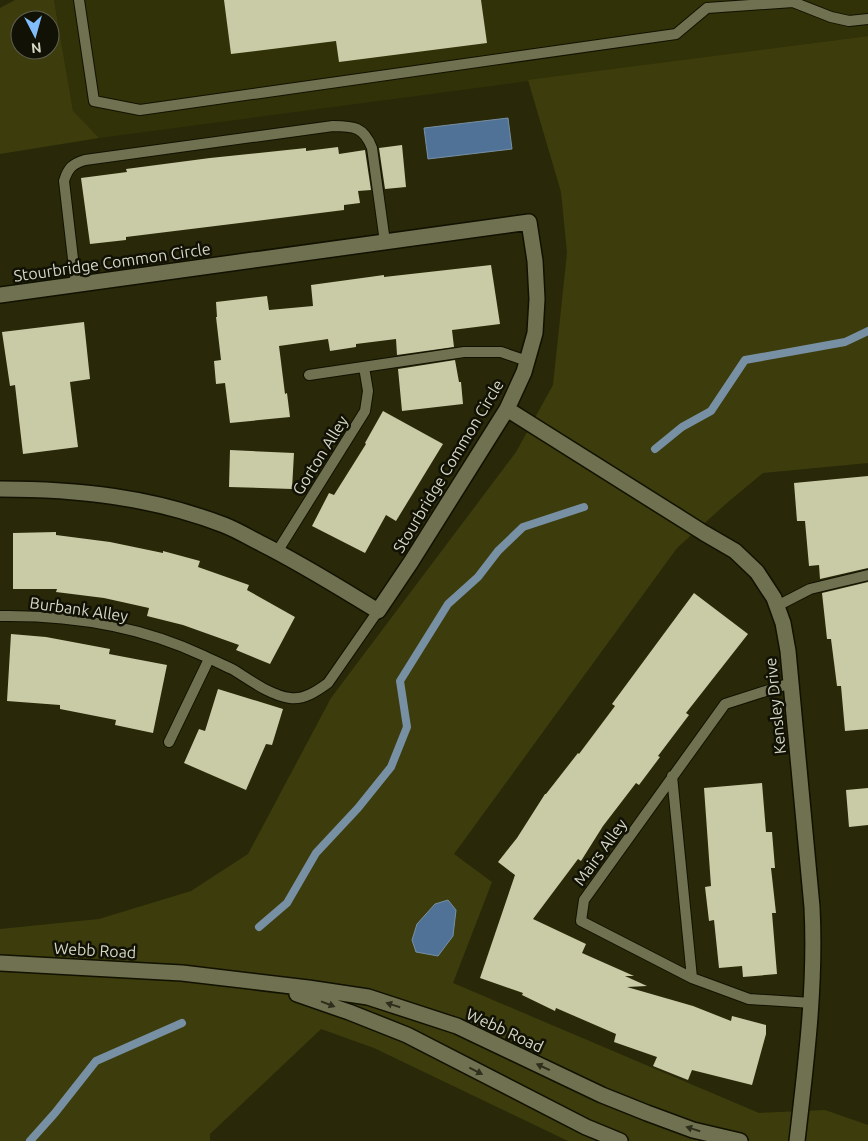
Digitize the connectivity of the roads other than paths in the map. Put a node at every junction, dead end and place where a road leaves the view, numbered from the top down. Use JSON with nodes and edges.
{"nodes":[{"id":1,"x":79,"y":0,"type":"edge"},
{"id":2,"x":868,"y":19,"type":"edge"},
{"id":3,"x":385,"y":242,"type":"junction"},
{"id":4,"x":76,"y":285,"type":"junction"},
{"id":5,"x":0,"y":295,"type":"edge"},
{"id":6,"x":527,"y":361,"type":"junction"},
{"id":7,"x":364,"y":367,"type":"junction"},
{"id":8,"x":309,"y":375,"type":"dead end"},
{"id":9,"x":507,"y":410,"type":"junction"},
{"id":10,"x":0,"y":489,"type":"edge"},
{"id":11,"x":277,"y":552,"type":"junction"},
{"id":12,"x":868,"y":576,"type":"edge"},
{"id":13,"x":777,"y":606,"type":"junction"},
{"id":14,"x":378,"y":611,"type":"junction"},
{"id":15,"x":0,"y":616,"type":"edge"},
{"id":16,"x":209,"y":659,"type":"junction"},
{"id":17,"x":791,"y":684,"type":"junction"},
{"id":18,"x":168,"y":742,"type":"dead end"},
{"id":19,"x":672,"y":776,"type":"junction"},
{"id":20,"x":0,"y":963,"type":"edge"},
{"id":21,"x":692,"y":978,"type":"junction"},
{"id":22,"x":247,"y":981,"type":"junction"},
{"id":23,"x":812,"y":1003,"type":"junction"},
{"id":24,"x":620,"y":1141,"type":"edge"},
{"id":25,"x":740,"y":1141,"type":"edge"},
{"id":26,"x":797,"y":1141,"type":"edge"}],
"edges":[{"from":1,"to":2,"type":"lane"},
{"from":3,"to":4,"type":"street","name":"Stourbridge Common Circle"},
{"from":3,"to":4,"type":"lane"},
{"from":3,"to":6,"type":"street","name":"Stourbridge Common Circle"},
{"from":4,"to":5,"type":"street","name":"Stourbridge Common Circle"},
{"from":6,"to":7,"type":"lane"},
{"from":6,"to":9,"type":"street","name":"Stourbridge Common Circle"},
{"from":7,"to":8,"type":"lane"},
{"from":7,"to":11,"type":"lane","name":"Gorton Alley"},
{"from":9,"to":13,"type":"street","name":"Kensley Drive"},
{"from":9,"to":14,"type":"street","name":"Stourbridge Common Circle"},
{"from":10,"to":11,"type":"street"},
{"from":11,"to":14,"type":"street"},
{"from":12,"to":13,"type":"lane"},
{"from":13,"to":17,"type":"street","name":"Kensley Drive"},
{"from":14,"to":16,"type":"lane","name":"Burbank Alley"},
{"from":15,"to":16,"type":"lane","name":"Burbank Alley"},
{"from":16,"to":18,"type":"lane"},
{"from":17,"to":19,"type":"lane","name":"Mairs Alley"},
{"from":17,"to":23,"type":"street","name":"Kensley Drive"},
{"from":19,"to":21,"type":"lane"},
{"from":19,"to":21,"type":"lane","name":"Mairs Alley"},
{"from":20,"to":22,"type":"street","name":"Webb Road"},
{"from":21,"to":23,"type":"lane","name":"Mairs Alley"},
{"from":22,"to":24,"type":"street","name":"Webb Road","one_way":true},
{"from":25,"to":22,"type":"street","name":"Webb Road","one_way":true},
{"from":23,"to":26,"type":"street","name":"Kensley Drive"}]}
